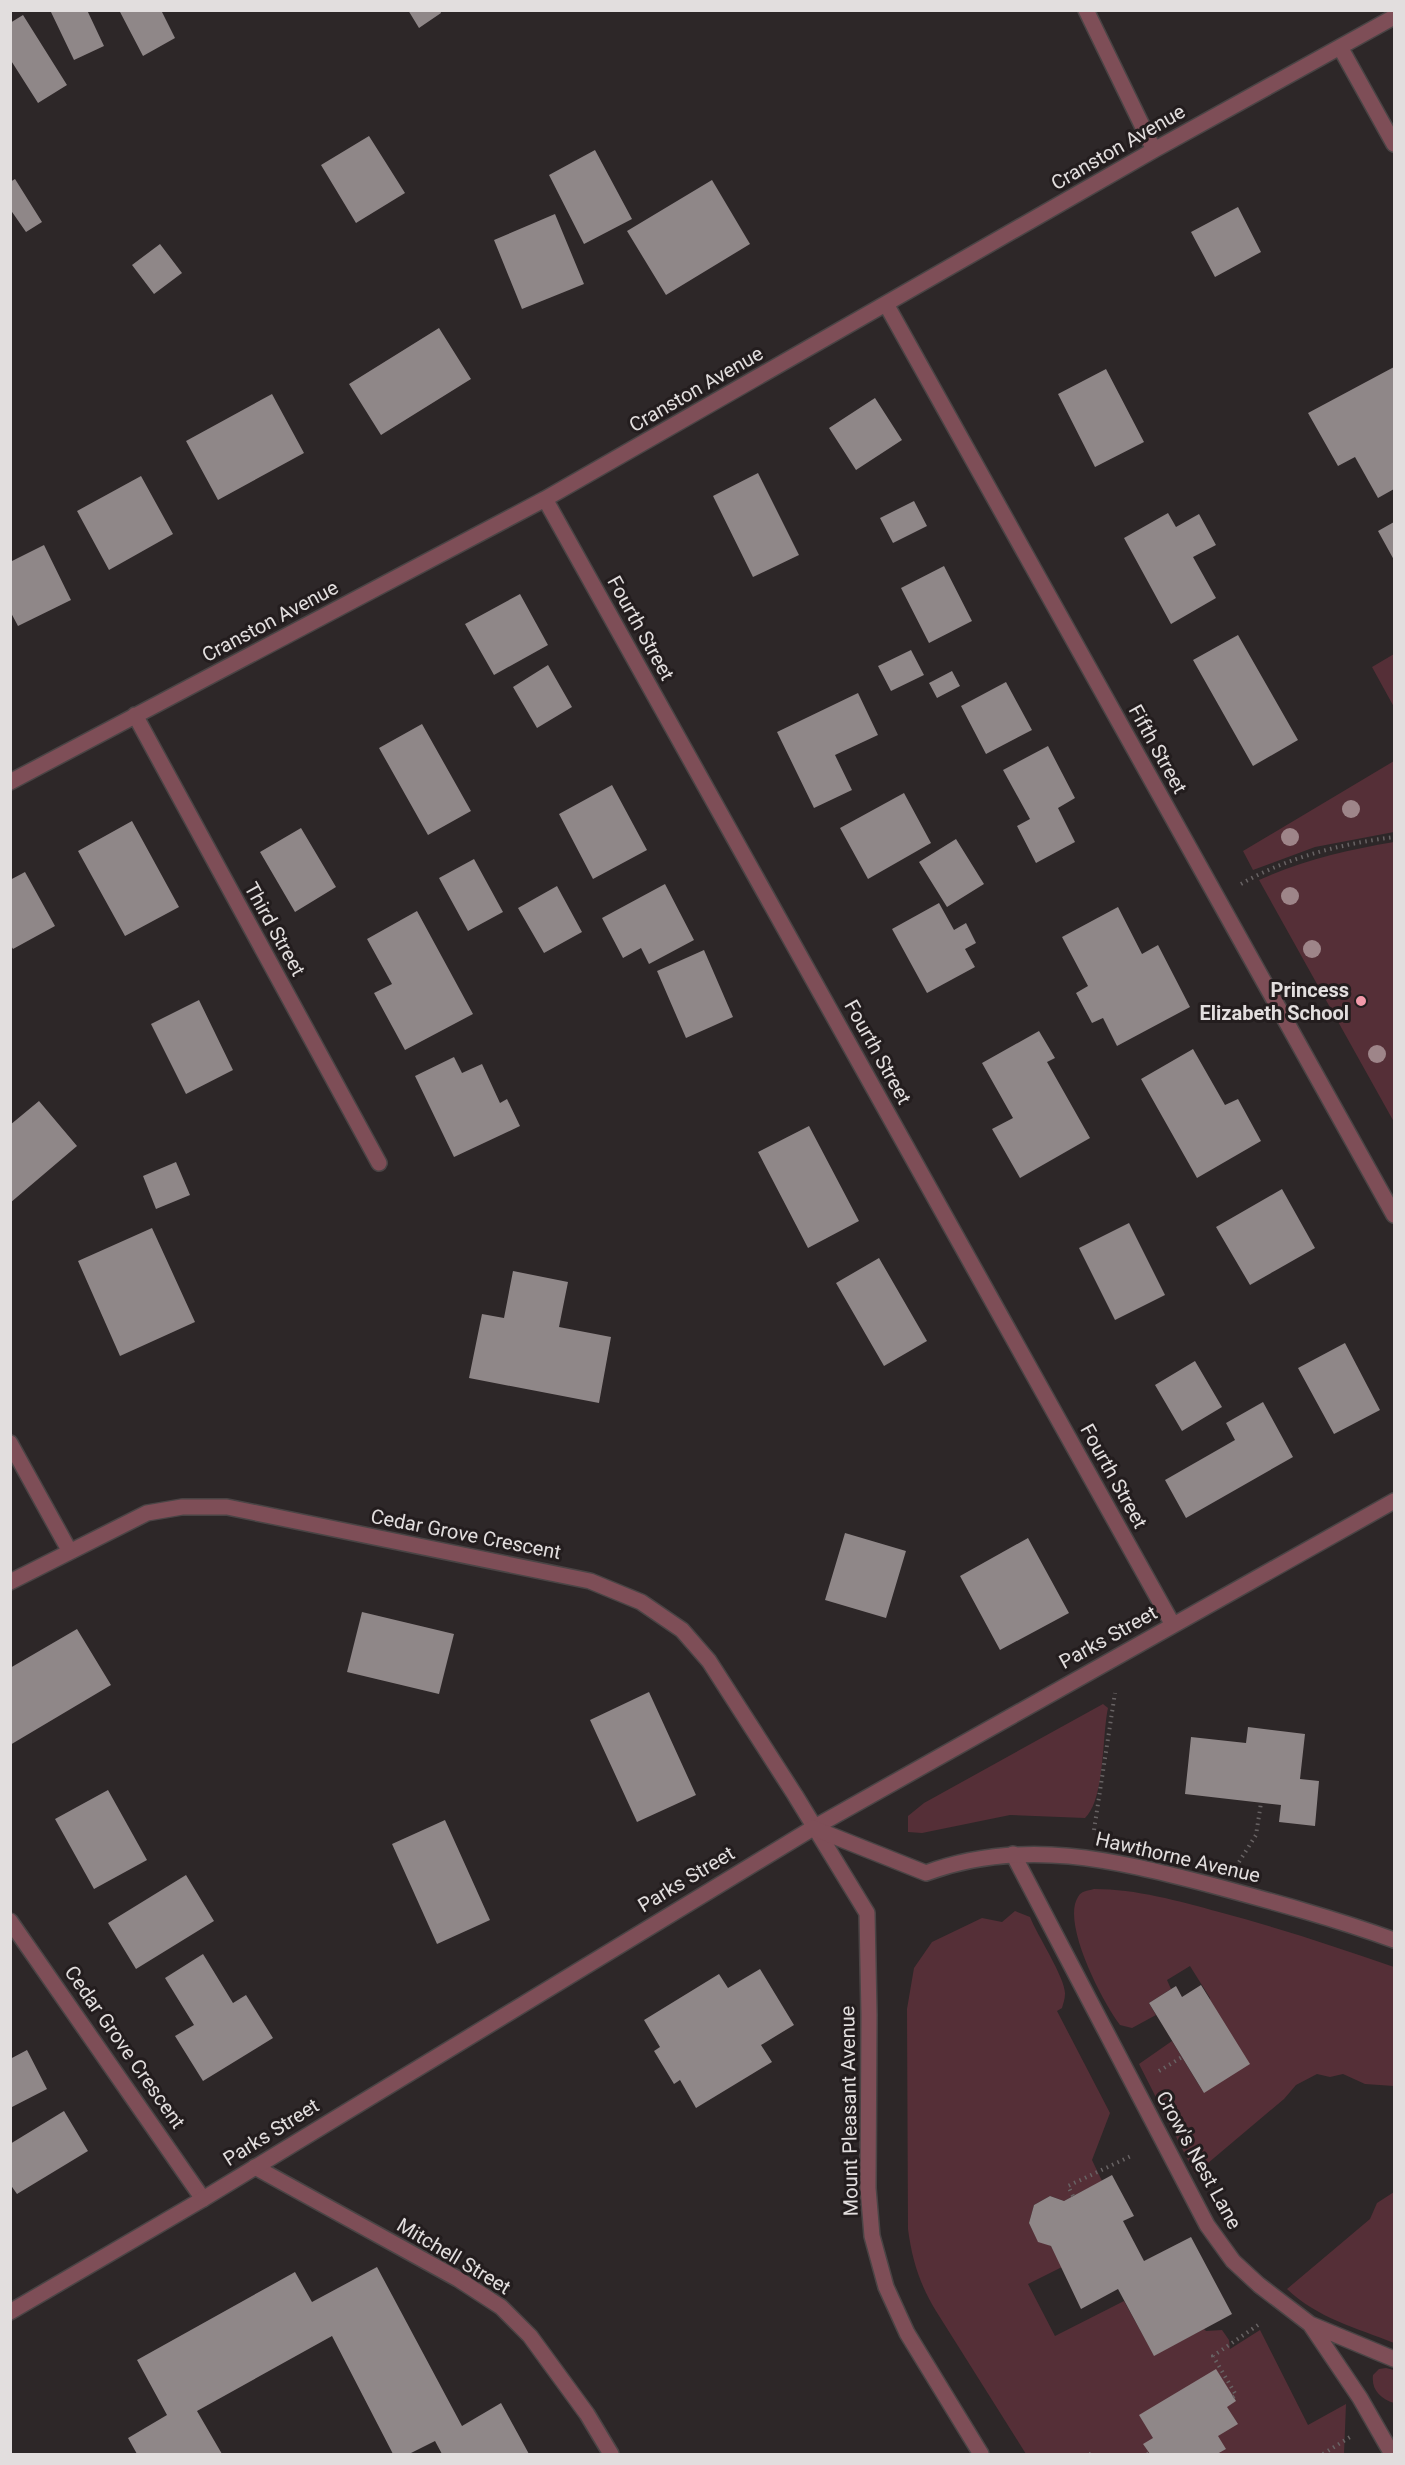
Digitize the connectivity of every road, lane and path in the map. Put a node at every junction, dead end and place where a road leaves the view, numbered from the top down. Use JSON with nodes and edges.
{"nodes":[{"id":1,"x":1086,"y":10,"type":"edge"},
{"id":2,"x":1395,"y":17,"type":"edge"},
{"id":3,"x":1341,"y":47,"type":"junction"},
{"id":4,"x":1395,"y":144,"type":"edge"},
{"id":5,"x":1154,"y":150,"type":"junction"},
{"id":6,"x":886,"y":304,"type":"junction"},
{"id":7,"x":545,"y":499,"type":"junction"},
{"id":8,"x":135,"y":716,"type":"junction"},
{"id":9,"x":10,"y":782,"type":"edge"},
{"id":10,"x":1395,"y":837,"type":"edge"},
{"id":11,"x":1217,"y":898,"type":"junction"},
{"id":12,"x":379,"y":1164,"type":"dead end"},
{"id":13,"x":1395,"y":1215,"type":"edge"},
{"id":14,"x":10,"y":1443,"type":"edge"},
{"id":15,"x":1395,"y":1501,"type":"edge"},
{"id":16,"x":69,"y":1550,"type":"junction"},
{"id":17,"x":10,"y":1582,"type":"edge"},
{"id":18,"x":1173,"y":1625,"type":"junction"},
{"id":19,"x":1121,"y":1654,"type":"junction"},
{"id":20,"x":1261,"y":1803,"type":"dead end"},
{"id":21,"x":813,"y":1828,"type":"junction"},
{"id":22,"x":1013,"y":1854,"type":"junction"},
{"id":23,"x":1090,"y":1858,"type":"junction"},
{"id":24,"x":1222,"y":1888,"type":"junction"},
{"id":25,"x":10,"y":1921,"type":"edge"},
{"id":26,"x":1395,"y":1940,"type":"edge"},
{"id":27,"x":1131,"y":2156,"type":"dead end"},
{"id":28,"x":255,"y":2167,"type":"junction"},
{"id":29,"x":1073,"y":2196,"type":"dead end"},
{"id":30,"x":203,"y":2199,"type":"junction"},
{"id":31,"x":10,"y":2312,"type":"edge"},
{"id":32,"x":1270,"y":2318,"type":"dead end"},
{"id":33,"x":1311,"y":2324,"type":"junction"},
{"id":34,"x":1395,"y":2358,"type":"edge"},
{"id":35,"x":1233,"y":2397,"type":"dead end"},
{"id":36,"x":611,"y":2454,"type":"edge"},
{"id":37,"x":981,"y":2454,"type":"edge"},
{"id":38,"x":1089,"y":2454,"type":"edge"},
{"id":39,"x":1094,"y":2454,"type":"edge"},
{"id":40,"x":1392,"y":2454,"type":"edge"}],
"edges":[{"from":1,"to":5,"type":"street"},
{"from":2,"to":3,"type":"street","name":"Cranston Avenue"},
{"from":3,"to":4,"type":"street"},
{"from":3,"to":5,"type":"street","name":"Cranston Avenue"},
{"from":5,"to":6,"type":"street","name":"Cranston Avenue"},
{"from":6,"to":7,"type":"street","name":"Cranston Avenue"},
{"from":6,"to":11,"type":"street","name":"Fifth Street"},
{"from":7,"to":8,"type":"street","name":"Cranston Avenue"},
{"from":7,"to":18,"type":"street","name":"Fourth Street"},
{"from":8,"to":9,"type":"street","name":"Cranston Avenue"},
{"from":8,"to":12,"type":"street","name":"Third Street"},
{"from":10,"to":11,"type":"path"},
{"from":11,"to":13,"type":"street","name":"Fifth Street"},
{"from":14,"to":16,"type":"street"},
{"from":15,"to":18,"type":"street","name":"Parks Street"},
{"from":16,"to":17,"type":"street","name":"Cedar Grove Crescent"},
{"from":16,"to":21,"type":"street","name":"Cedar Grove Crescent"},
{"from":18,"to":19,"type":"street","name":"Parks Street"},
{"from":19,"to":21,"type":"street","name":"Parks Street"},
{"from":19,"to":23,"type":"path"},
{"from":20,"to":24,"type":"path"},
{"from":21,"to":22,"type":"street","name":"Hawthorne Avenue"},
{"from":21,"to":28,"type":"street","name":"Parks Street"},
{"from":21,"to":37,"type":"street","name":"Mount Pleasant Avenue"},
{"from":22,"to":23,"type":"street","name":"Hawthorne Avenue"},
{"from":22,"to":33,"type":"street","name":"Crow's Nest Lane"},
{"from":23,"to":24,"type":"street","name":"Hawthorne Avenue"},
{"from":24,"to":26,"type":"street","name":"Hawthorne Avenue"},
{"from":25,"to":30,"type":"street","name":"Cedar Grove Crescent"},
{"from":27,"to":29,"type":"path"},
{"from":28,"to":30,"type":"street","name":"Parks Street"},
{"from":28,"to":36,"type":"street","name":"Mitchell Street"},
{"from":30,"to":31,"type":"street","name":"Parks Street"},
{"from":32,"to":35,"type":"path"},
{"from":33,"to":34,"type":"street"},
{"from":33,"to":40,"type":"street","name":"Crow's Nest Lane"},
{"from":38,"to":39,"type":"path"}]}
